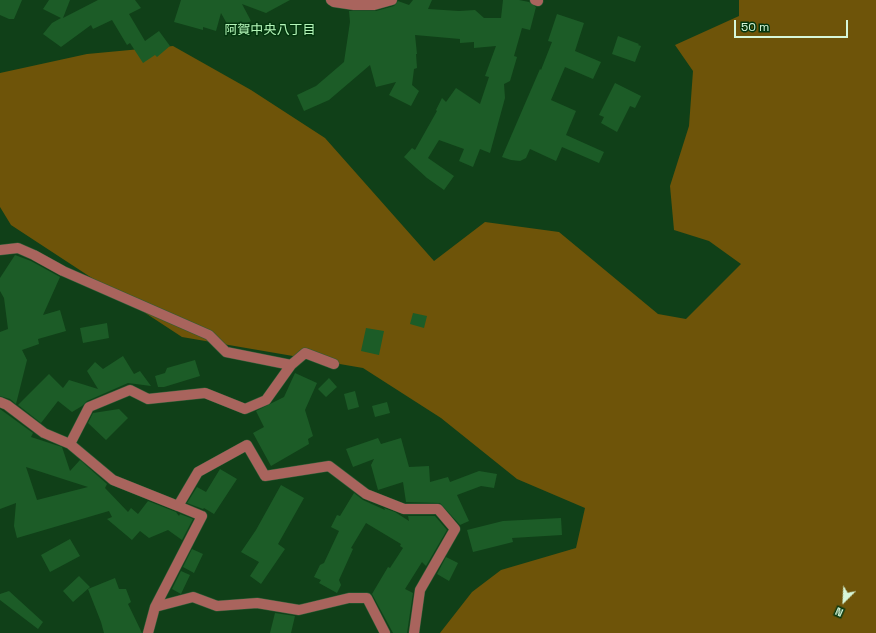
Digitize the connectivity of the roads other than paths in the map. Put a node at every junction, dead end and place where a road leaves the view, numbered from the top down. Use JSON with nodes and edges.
{"nodes":[{"id":1,"x":331,"y":0,"type":"edge"},
{"id":2,"x":392,"y":0,"type":"edge"},
{"id":3,"x":0,"y":250,"type":"edge"},
{"id":4,"x":334,"y":364,"type":"dead end"},
{"id":5,"x":291,"y":365,"type":"junction"},
{"id":6,"x":0,"y":402,"type":"edge"},
{"id":7,"x":70,"y":444,"type":"junction"},
{"id":8,"x":178,"y":506,"type":"junction"},
{"id":9,"x":155,"y":607,"type":"junction"},
{"id":10,"x":148,"y":633,"type":"edge"},
{"id":11,"x":385,"y":633,"type":"edge"},
{"id":12,"x":414,"y":633,"type":"edge"}],
"edges":[{"from":1,"to":2,"type":"street"},
{"from":3,"to":5,"type":"street"},
{"from":4,"to":5,"type":"street"},
{"from":5,"to":7,"type":"street"},
{"from":6,"to":7,"type":"street"},
{"from":7,"to":8,"type":"street"},
{"from":8,"to":9,"type":"street"},
{"from":8,"to":12,"type":"street"},
{"from":9,"to":10,"type":"street"},
{"from":9,"to":11,"type":"street"}]}
